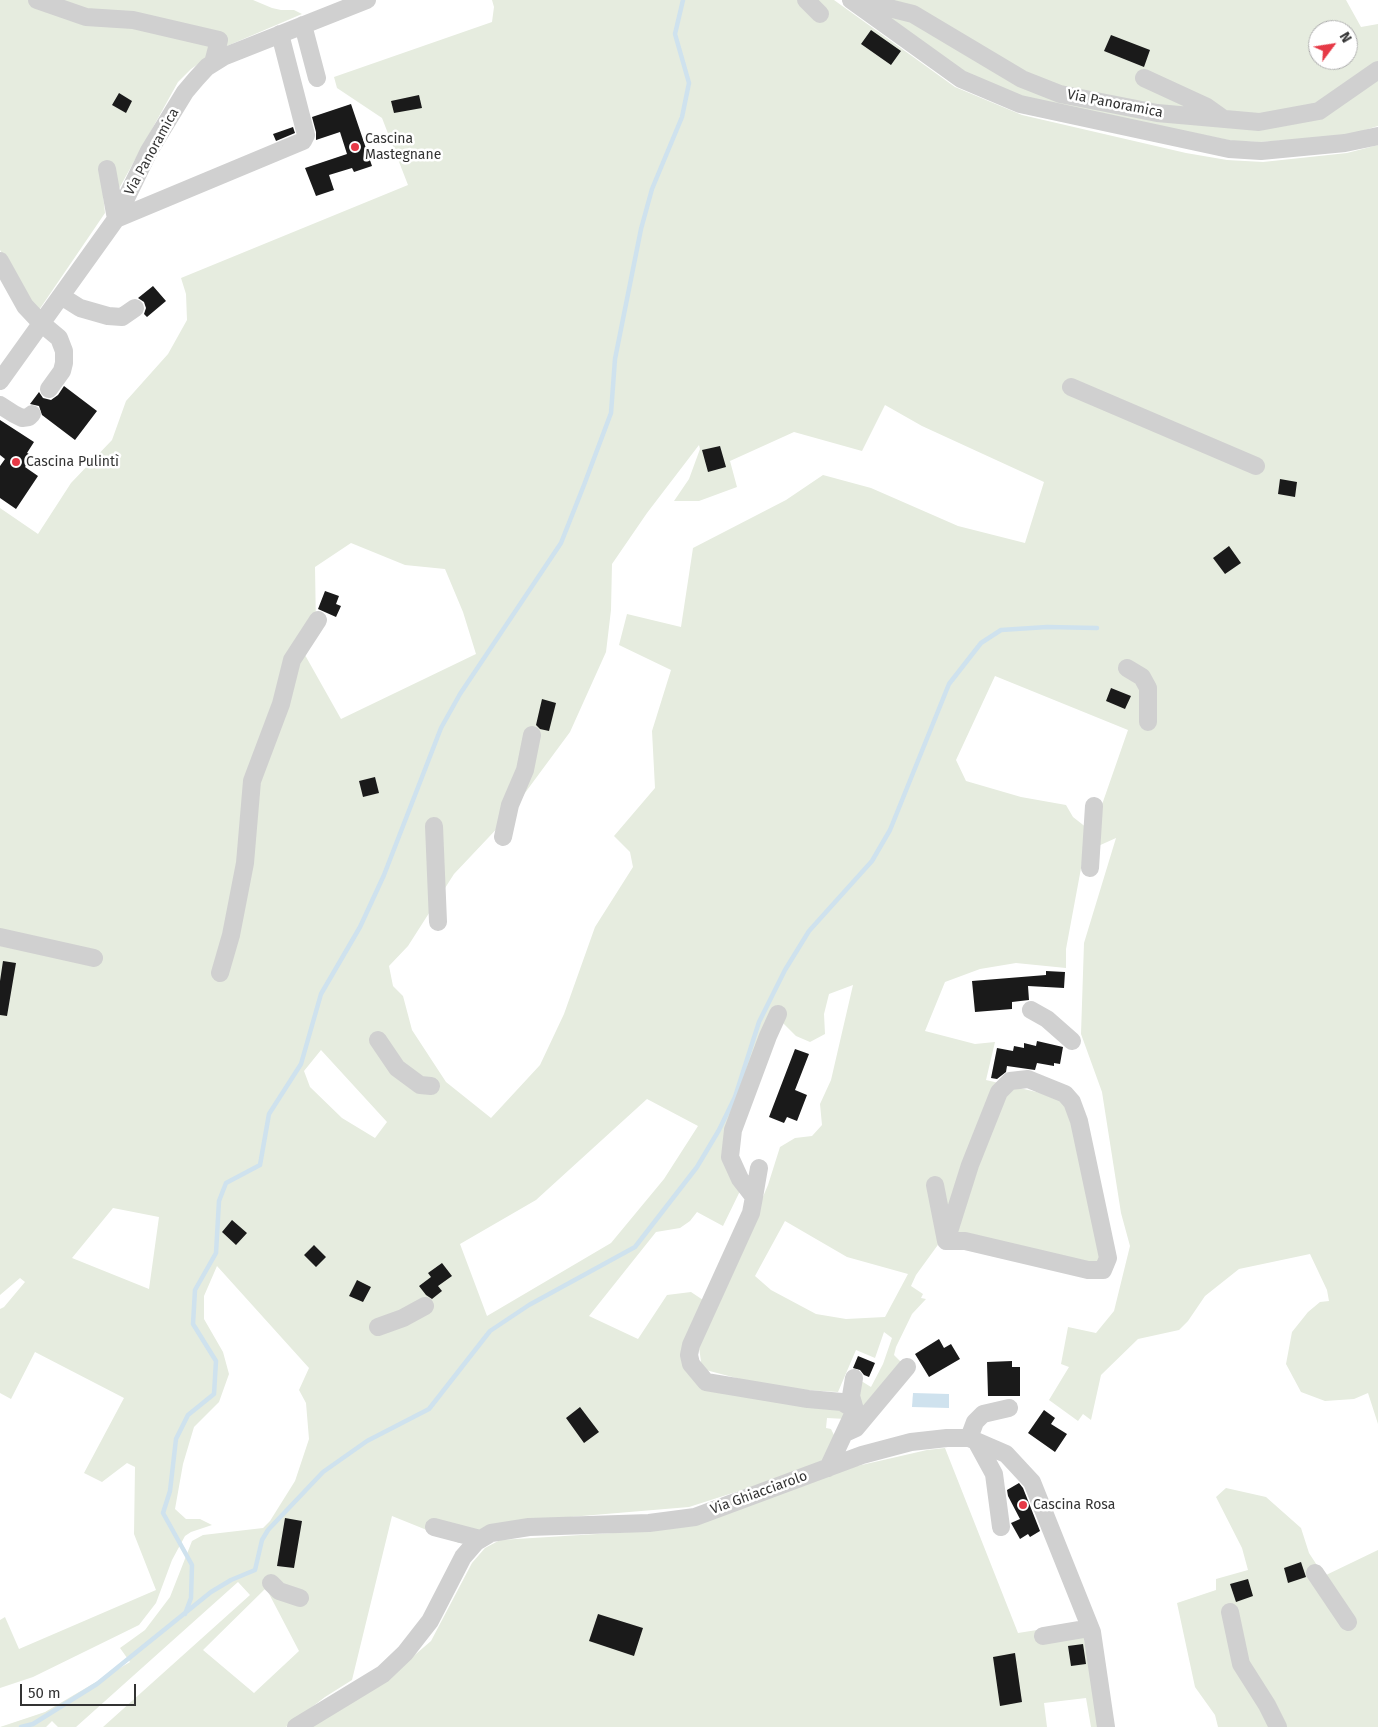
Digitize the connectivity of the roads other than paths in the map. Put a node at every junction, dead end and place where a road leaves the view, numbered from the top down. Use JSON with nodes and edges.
{"nodes":[{"id":1,"x":37,"y":0,"type":"edge"},
{"id":2,"x":367,"y":0,"type":"edge"},
{"id":3,"x":806,"y":0,"type":"edge"},
{"id":4,"x":856,"y":3,"type":"edge"},
{"id":5,"x":820,"y":14,"type":"dead end"},
{"id":6,"x":303,"y":26,"type":"junction"},
{"id":7,"x":280,"y":34,"type":"junction"},
{"id":8,"x":213,"y":64,"type":"junction"},
{"id":9,"x":1378,"y":70,"type":"edge"},
{"id":10,"x":317,"y":78,"type":"dead end"},
{"id":11,"x":1144,"y":78,"type":"dead end"},
{"id":12,"x":1224,"y":119,"type":"junction"},
{"id":13,"x":1378,"y":136,"type":"edge"},
{"id":14,"x":107,"y":169,"type":"dead end"},
{"id":15,"x":116,"y":219,"type":"junction"},
{"id":16,"x":0,"y":261,"type":"edge"},
{"id":17,"x":61,"y":296,"type":"junction"},
{"id":18,"x":135,"y":308,"type":"dead end"},
{"id":19,"x":41,"y":324,"type":"junction"},
{"id":20,"x":0,"y":381,"type":"edge"},
{"id":21,"x":1071,"y":387,"type":"dead end"},
{"id":22,"x":49,"y":389,"type":"dead end"},
{"id":23,"x":0,"y":405,"type":"edge"},
{"id":24,"x":32,"y":414,"type":"dead end"},
{"id":25,"x":1256,"y":466,"type":"dead end"},
{"id":26,"x":318,"y":620,"type":"dead end"},
{"id":27,"x":1127,"y":668,"type":"dead end"},
{"id":28,"x":1148,"y":722,"type":"dead end"},
{"id":29,"x":532,"y":735,"type":"dead end"},
{"id":30,"x":1094,"y":806,"type":"dead end"},
{"id":31,"x":434,"y":826,"type":"dead end"},
{"id":32,"x":503,"y":837,"type":"dead end"},
{"id":33,"x":1090,"y":868,"type":"dead end"},
{"id":34,"x":438,"y":922,"type":"dead end"},
{"id":35,"x":0,"y":937,"type":"edge"},
{"id":36,"x":94,"y":958,"type":"dead end"},
{"id":37,"x":220,"y":973,"type":"dead end"},
{"id":38,"x":1031,"y":1010,"type":"dead end"},
{"id":39,"x":778,"y":1014,"type":"dead end"},
{"id":40,"x":378,"y":1040,"type":"dead end"},
{"id":41,"x":1072,"y":1041,"type":"dead end"},
{"id":42,"x":431,"y":1086,"type":"dead end"},
{"id":43,"x":759,"y":1168,"type":"dead end"},
{"id":44,"x":935,"y":1185,"type":"dead end"},
{"id":45,"x":754,"y":1197,"type":"junction"},
{"id":46,"x":946,"y":1241,"type":"junction"},
{"id":47,"x":425,"y":1306,"type":"dead end"},
{"id":48,"x":378,"y":1327,"type":"dead end"},
{"id":49,"x":907,"y":1366,"type":"dead end"},
{"id":50,"x":854,"y":1378,"type":"dead end"},
{"id":51,"x":1009,"y":1408,"type":"dead end"},
{"id":52,"x":854,"y":1410,"type":"junction"},
{"id":53,"x":845,"y":1433,"type":"junction"},
{"id":54,"x":972,"y":1440,"type":"junction"},
{"id":55,"x":828,"y":1468,"type":"junction"},
{"id":56,"x":434,"y":1526,"type":"dead end"},
{"id":57,"x":1002,"y":1527,"type":"dead end"},
{"id":58,"x":480,"y":1540,"type":"junction"},
{"id":59,"x":1315,"y":1573,"type":"dead end"},
{"id":60,"x":271,"y":1583,"type":"dead end"},
{"id":61,"x":300,"y":1598,"type":"dead end"},
{"id":62,"x":1230,"y":1612,"type":"dead end"},
{"id":63,"x":1348,"y":1622,"type":"dead end"},
{"id":64,"x":1090,"y":1628,"type":"junction"},
{"id":65,"x":1043,"y":1636,"type":"dead end"},
{"id":66,"x":296,"y":1727,"type":"edge"},
{"id":67,"x":1106,"y":1727,"type":"edge"},
{"id":68,"x":1278,"y":1727,"type":"edge"}],
"edges":[{"from":1,"to":8,"type":"street"},
{"from":2,"to":6,"type":"street","name":"Via Panoramica"},
{"from":3,"to":5,"type":"street"},
{"from":4,"to":12,"type":"street","name":"Via Panoramica"},
{"from":4,"to":13,"type":"street","name":"Via Panoramica"},
{"from":6,"to":7,"type":"street","name":"Via Panoramica"},
{"from":6,"to":10,"type":"street"},
{"from":7,"to":8,"type":"street","name":"Via Panoramica"},
{"from":7,"to":15,"type":"street"},
{"from":8,"to":15,"type":"street","name":"Via Panoramica"},
{"from":9,"to":12,"type":"street","name":"Via Panoramica"},
{"from":11,"to":12,"type":"street"},
{"from":14,"to":15,"type":"street"},
{"from":15,"to":17,"type":"street","name":"Via Panoramica"},
{"from":16,"to":19,"type":"street"},
{"from":17,"to":18,"type":"street"},
{"from":17,"to":19,"type":"street","name":"Via Panoramica"},
{"from":19,"to":20,"type":"street","name":"Via Panoramica"},
{"from":19,"to":22,"type":"street"},
{"from":21,"to":25,"type":"street"},
{"from":23,"to":24,"type":"street"},
{"from":26,"to":37,"type":"street"},
{"from":27,"to":28,"type":"street"},
{"from":29,"to":32,"type":"street"},
{"from":30,"to":33,"type":"street"},
{"from":31,"to":34,"type":"street"},
{"from":35,"to":36,"type":"street"},
{"from":38,"to":41,"type":"street"},
{"from":39,"to":45,"type":"street"},
{"from":40,"to":42,"type":"street"},
{"from":43,"to":45,"type":"street"},
{"from":44,"to":46,"type":"street"},
{"from":45,"to":52,"type":"street"},
{"from":46,"to":46,"type":"street"},
{"from":47,"to":48,"type":"street"},
{"from":49,"to":53,"type":"street"},
{"from":50,"to":52,"type":"street"},
{"from":51,"to":54,"type":"street"},
{"from":52,"to":53,"type":"street"},
{"from":53,"to":55,"type":"street"},
{"from":54,"to":55,"type":"street","name":"Via Ghiacciarolo"},
{"from":54,"to":57,"type":"street"},
{"from":54,"to":64,"type":"street","name":"Via Ghiacciarolo"},
{"from":55,"to":58,"type":"street","name":"Via Ghiacciarolo"},
{"from":56,"to":58,"type":"street"},
{"from":58,"to":66,"type":"street","name":"Via Ghiacciarolo"},
{"from":59,"to":63,"type":"street"},
{"from":60,"to":61,"type":"street"},
{"from":62,"to":68,"type":"street"},
{"from":64,"to":65,"type":"street"},
{"from":64,"to":67,"type":"street","name":"Via Ghiacciarolo"}]}
